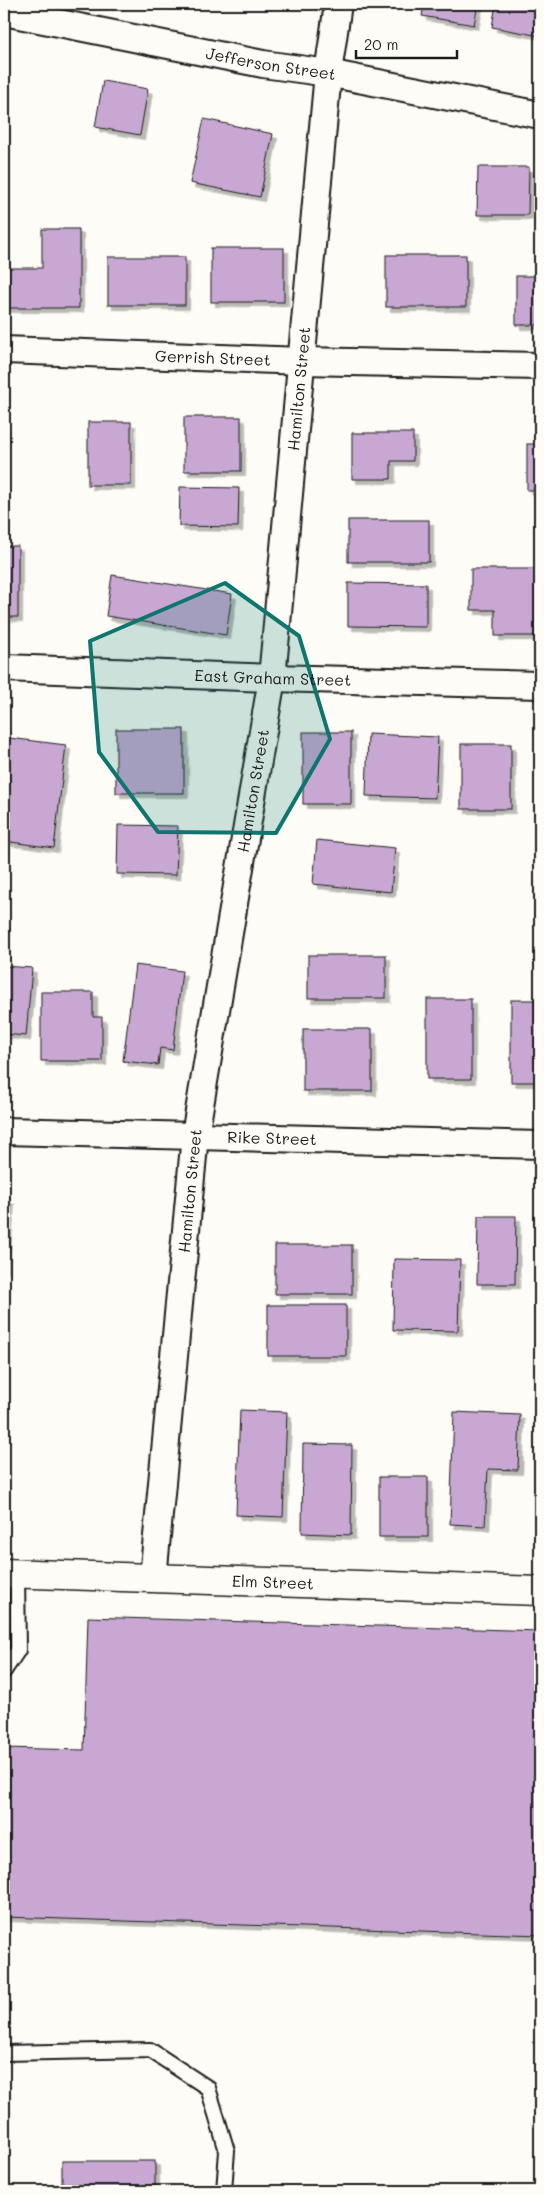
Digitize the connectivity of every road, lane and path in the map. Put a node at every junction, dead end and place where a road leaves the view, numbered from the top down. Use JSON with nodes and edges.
{"nodes":[{"id":1,"x":338,"y":4,"type":"edge"},
{"id":2,"x":4,"y":12,"type":"edge"},
{"id":3,"x":328,"y":73,"type":"junction"},
{"id":4,"x":540,"y":115,"type":"edge"},
{"id":5,"x":4,"y":350,"type":"edge"},
{"id":6,"x":303,"y":361,"type":"junction"},
{"id":7,"x":540,"y":366,"type":"edge"},
{"id":8,"x":4,"y":668,"type":"edge"},
{"id":9,"x":272,"y":678,"type":"junction"},
{"id":10,"x":540,"y":685,"type":"edge"},
{"id":11,"x":4,"y":1131,"type":"edge"},
{"id":12,"x":195,"y":1135,"type":"junction"},
{"id":13,"x":540,"y":1146,"type":"edge"},
{"id":14,"x":10,"y":1574,"type":"edge"},
{"id":15,"x":154,"y":1578,"type":"junction"},
{"id":16,"x":540,"y":1591,"type":"edge"},
{"id":17,"x":4,"y":1671,"type":"edge"},
{"id":18,"x":4,"y":2054,"type":"edge"},
{"id":19,"x":224,"y":2191,"type":"edge"}],
"edges":[{"from":1,"to":3,"type":"street","name":"Hamilton Street"},
{"from":2,"to":3,"type":"street","name":"Jefferson Street"},
{"from":3,"to":4,"type":"street","name":"Jefferson Street"},
{"from":3,"to":6,"type":"street","name":"Hamilton Street"},
{"from":5,"to":6,"type":"street","name":"Gerrish Street"},
{"from":6,"to":7,"type":"street","name":"Gerrish Street"},
{"from":6,"to":9,"type":"street","name":"Hamilton Street"},
{"from":8,"to":9,"type":"street","name":"East Graham Street"},
{"from":9,"to":10,"type":"street","name":"East Graham Street"},
{"from":9,"to":12,"type":"street","name":"Hamilton Street"},
{"from":11,"to":12,"type":"street","name":"Rike Street"},
{"from":12,"to":13,"type":"street","name":"Rike Street"},
{"from":12,"to":15,"type":"street","name":"Hamilton Street"},
{"from":14,"to":15,"type":"main road","name":"Elm Street"},
{"from":14,"to":17,"type":"lane"},
{"from":15,"to":16,"type":"main road","name":"Elm Street"},
{"from":18,"to":19,"type":"lane"}]}
